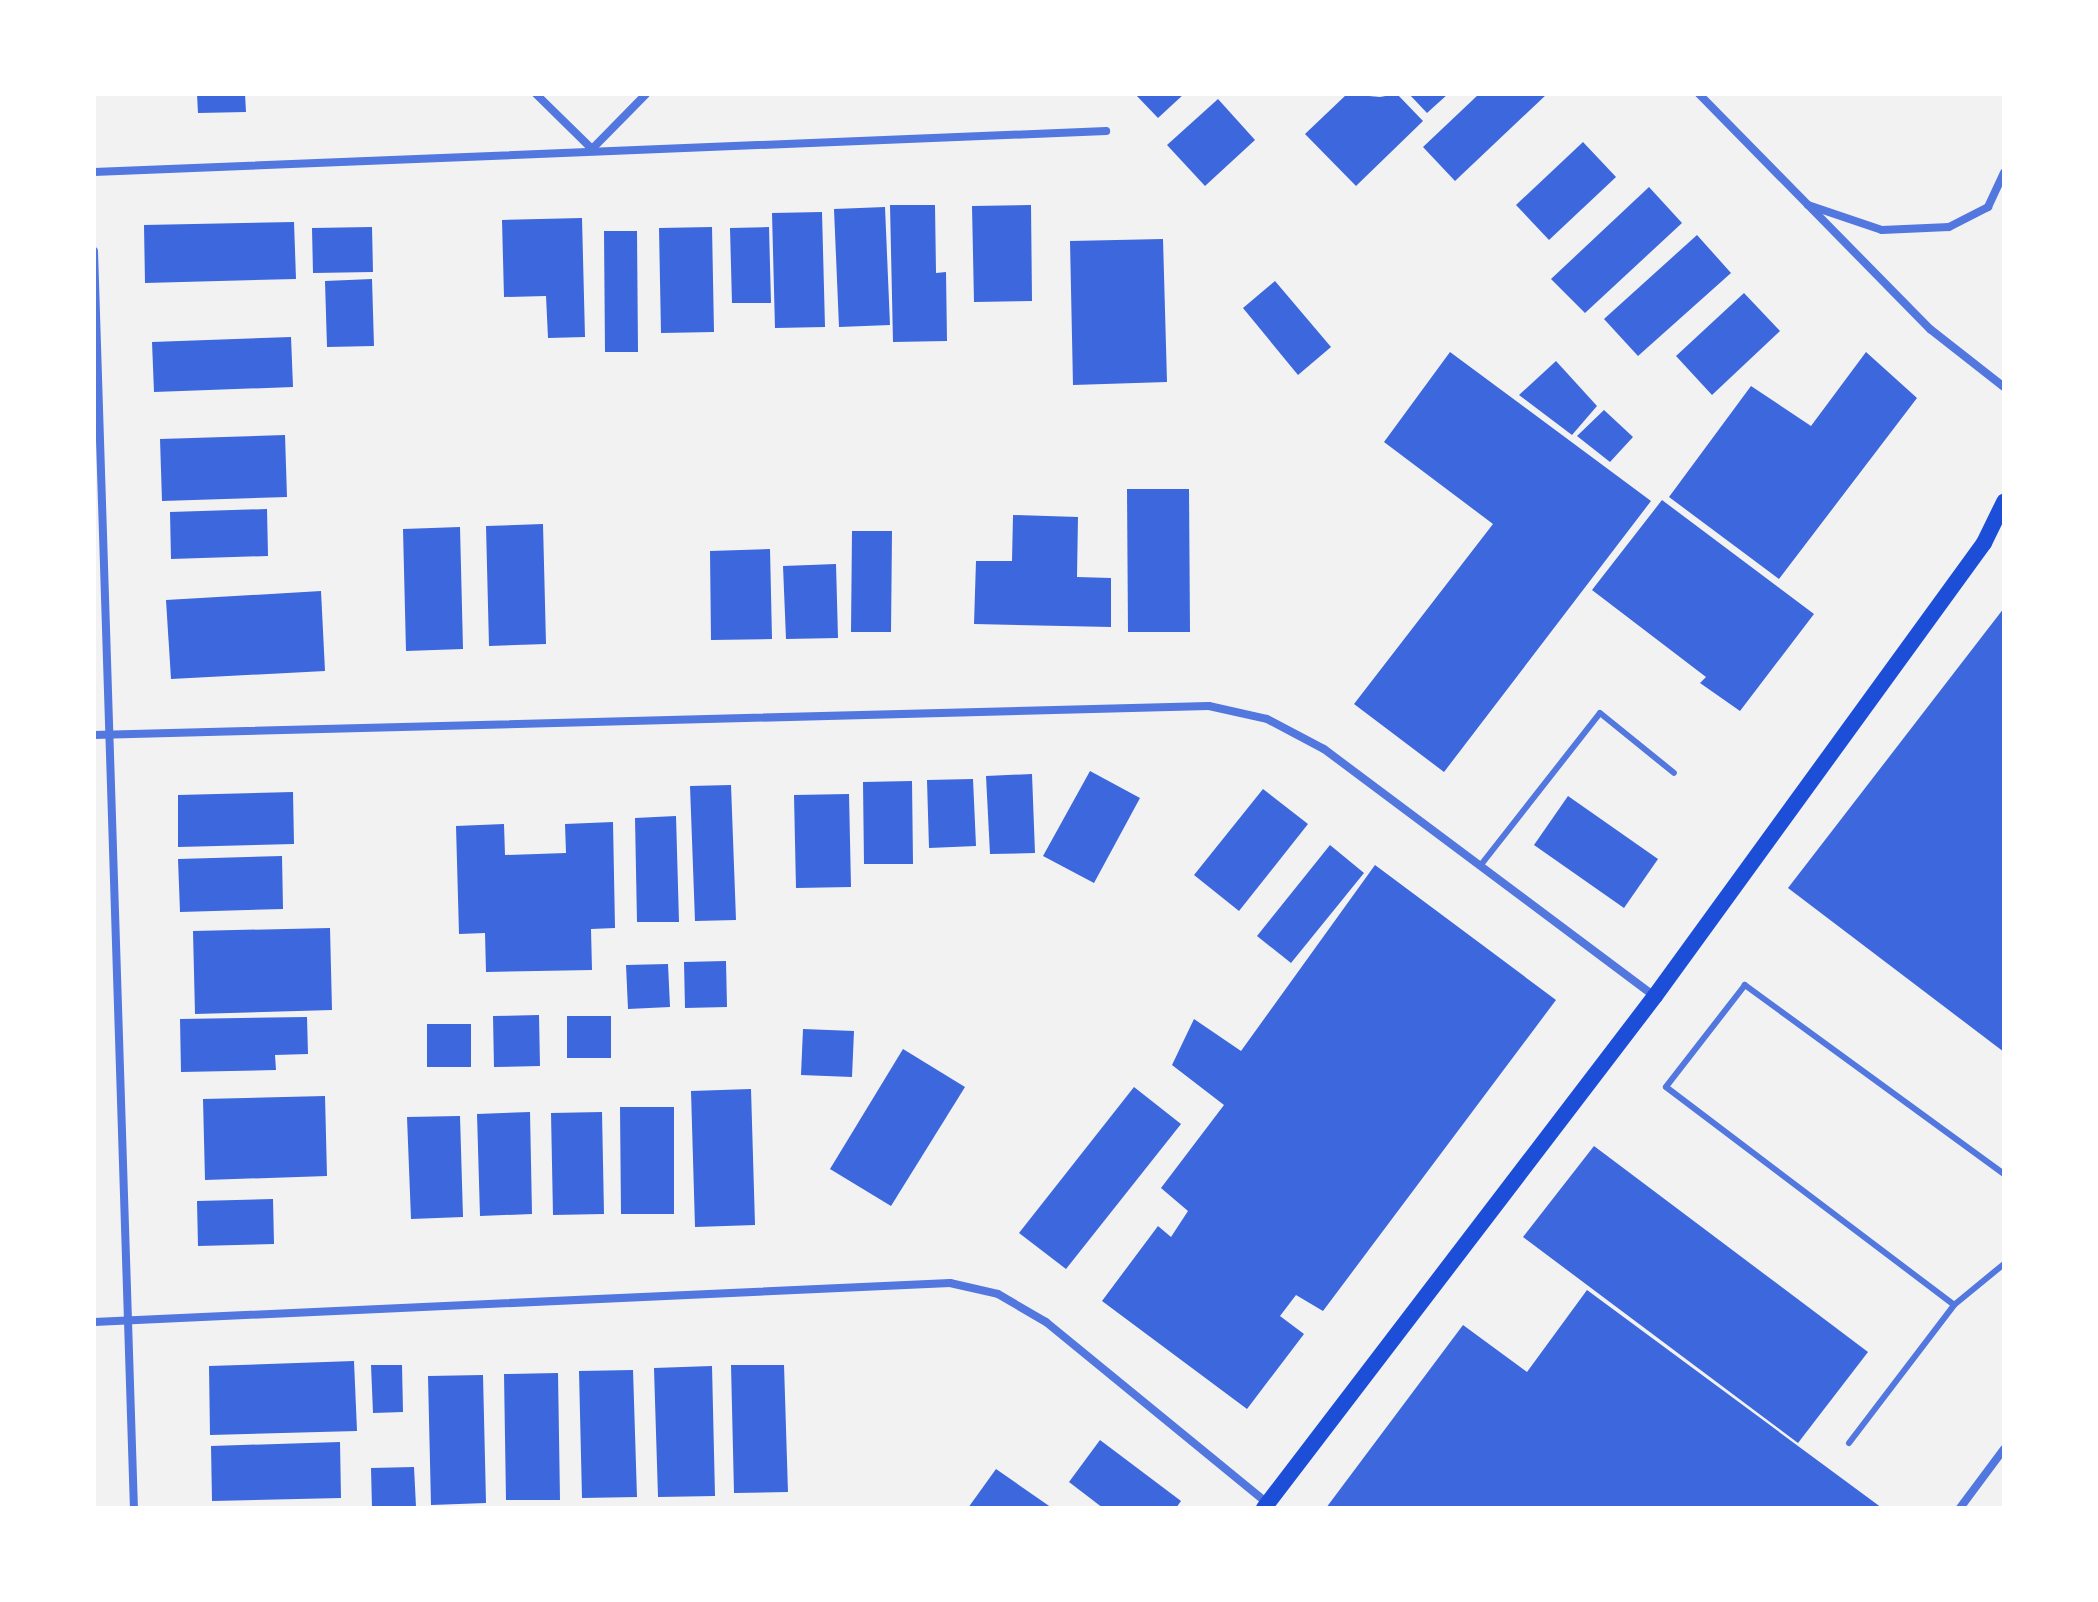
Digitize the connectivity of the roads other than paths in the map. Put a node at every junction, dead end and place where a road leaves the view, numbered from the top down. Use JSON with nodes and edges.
{"nodes":[{"id":1,"x":536,"y":94,"type":"edge"},
{"id":2,"x":646,"y":94,"type":"edge"},
{"id":3,"x":1699,"y":94,"type":"edge"},
{"id":4,"x":1106,"y":131,"type":"dead end"},
{"id":5,"x":592,"y":149,"type":"junction"},
{"id":6,"x":94,"y":172,"type":"edge"},
{"id":7,"x":2004,"y":172,"type":"edge"},
{"id":8,"x":1805,"y":204,"type":"junction"},
{"id":9,"x":94,"y":251,"type":"edge"},
{"id":10,"x":2004,"y":387,"type":"edge"},
{"id":11,"x":2004,"y":502,"type":"edge"},
{"id":12,"x":94,"y":735,"type":"edge"},
{"id":13,"x":109,"y":735,"type":"junction"},
{"id":14,"x":1674,"y":773,"type":"dead end"},
{"id":15,"x":1480,"y":866,"type":"junction"},
{"id":16,"x":1655,"y":996,"type":"junction"},
{"id":17,"x":2004,"y":1174,"type":"edge"},
{"id":18,"x":2004,"y":1264,"type":"edge"},
{"id":19,"x":1954,"y":1305,"type":"junction"},
{"id":20,"x":128,"y":1321,"type":"junction"},
{"id":21,"x":94,"y":1322,"type":"edge"},
{"id":22,"x":1849,"y":1443,"type":"dead end"},
{"id":23,"x":2004,"y":1449,"type":"edge"},
{"id":24,"x":1266,"y":1506,"type":"edge"},
{"id":25,"x":134,"y":1508,"type":"edge"},
{"id":26,"x":1960,"y":1508,"type":"edge"}],
"edges":[{"from":1,"to":5,"type":"street"},
{"from":2,"to":5,"type":"street"},
{"from":3,"to":8,"type":"street"},
{"from":4,"to":5,"type":"street"},
{"from":5,"to":6,"type":"street"},
{"from":7,"to":8,"type":"street"},
{"from":8,"to":10,"type":"street"},
{"from":9,"to":13,"type":"street"},
{"from":11,"to":16,"type":"main road"},
{"from":12,"to":13,"type":"street"},
{"from":13,"to":15,"type":"street"},
{"from":13,"to":20,"type":"street"},
{"from":14,"to":15,"type":"lane"},
{"from":15,"to":16,"type":"street"},
{"from":16,"to":24,"type":"main road"},
{"from":17,"to":19,"type":"lane"},
{"from":18,"to":19,"type":"lane"},
{"from":19,"to":22,"type":"lane"},
{"from":20,"to":21,"type":"street"},
{"from":20,"to":24,"type":"street"},
{"from":20,"to":25,"type":"street"},
{"from":23,"to":26,"type":"street"}]}
